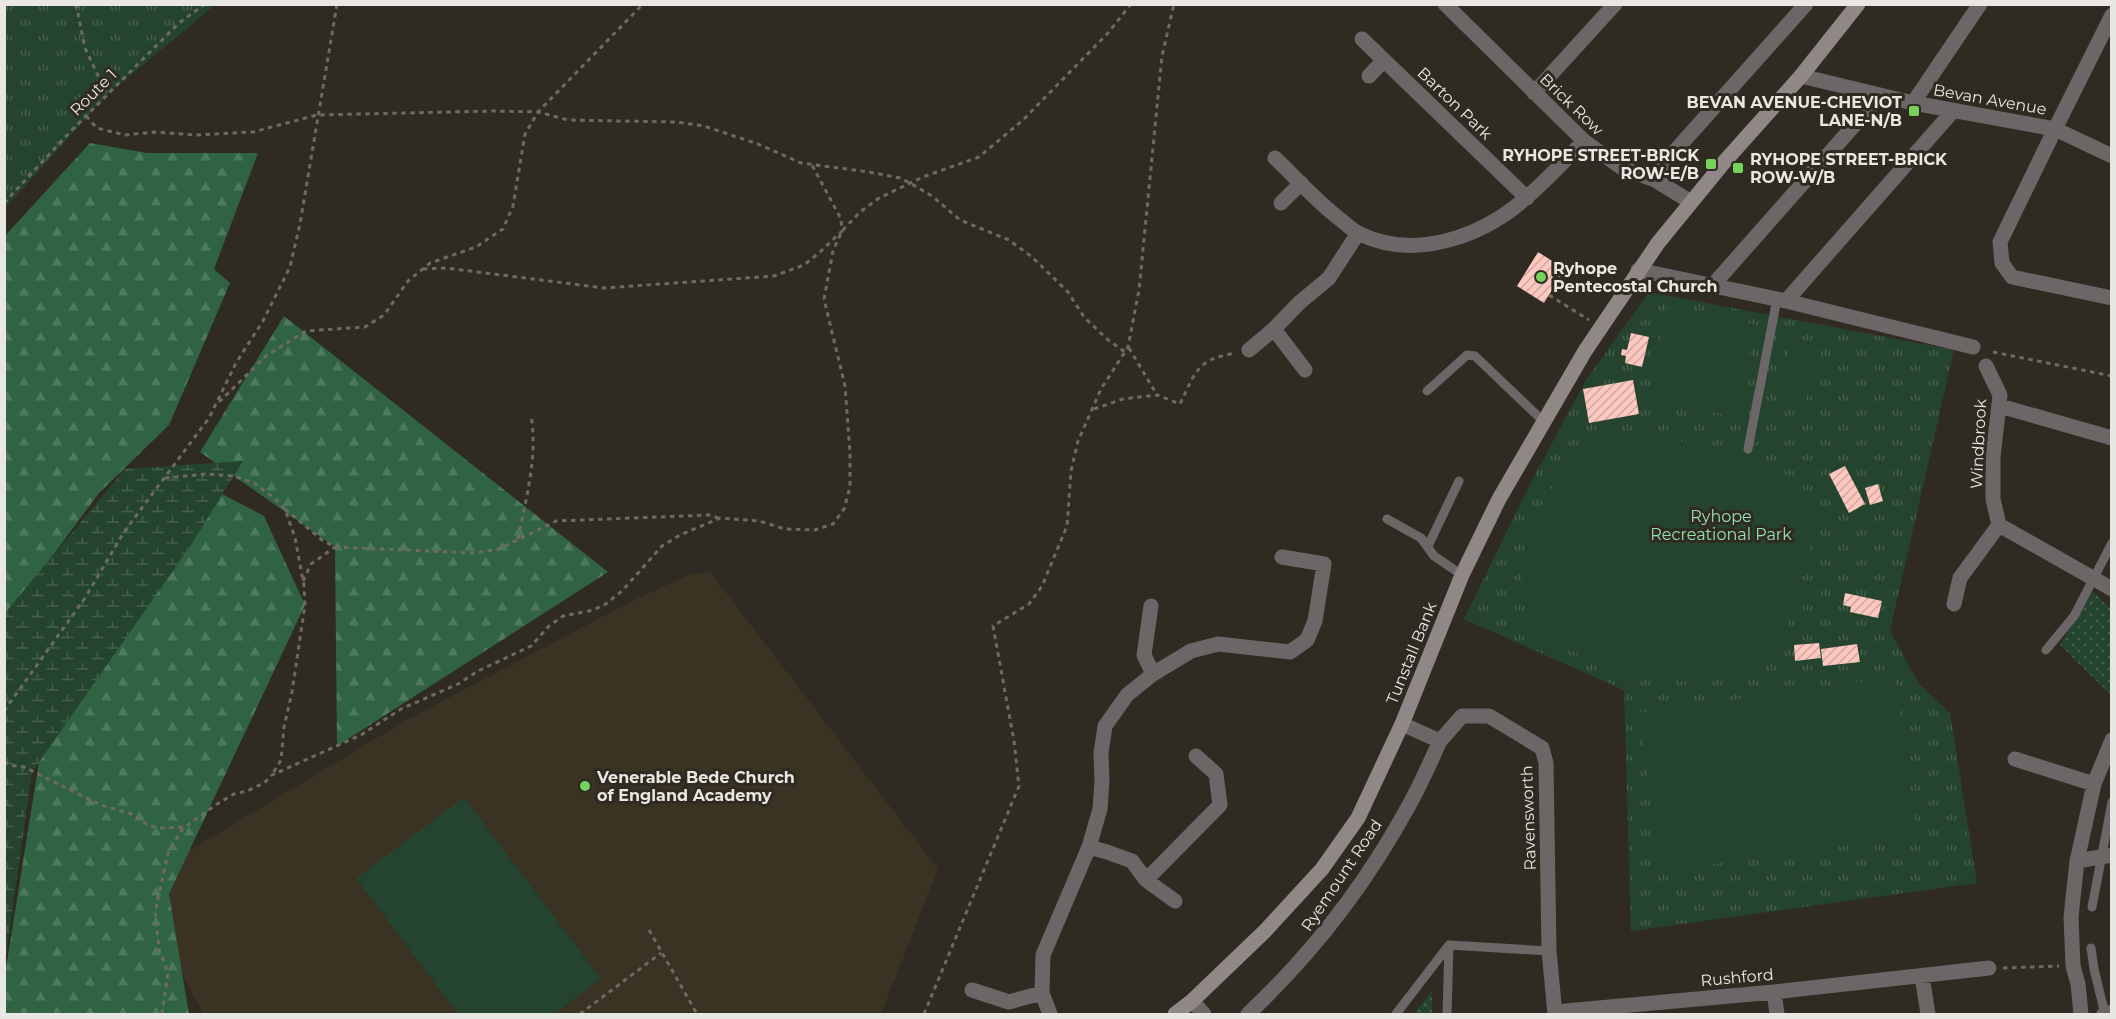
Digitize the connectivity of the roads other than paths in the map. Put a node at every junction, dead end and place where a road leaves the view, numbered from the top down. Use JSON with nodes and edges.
{"nodes":[{"id":1,"x":1615,"y":4,"type":"edge"},
{"id":2,"x":1806,"y":4,"type":"edge"},
{"id":3,"x":1858,"y":4,"type":"edge"},
{"id":4,"x":1980,"y":4,"type":"edge"},
{"id":5,"x":1446,"y":6,"type":"edge"},
{"id":6,"x":2112,"y":15,"type":"edge"},
{"id":7,"x":1362,"y":39,"type":"dead end"},
{"id":8,"x":1384,"y":60,"type":"junction"},
{"id":9,"x":1369,"y":76,"type":"dead end"},
{"id":10,"x":1801,"y":76,"type":"junction"},
{"id":11,"x":1534,"y":93,"type":"junction"},
{"id":12,"x":1880,"y":96,"type":"junction"},
{"id":13,"x":1913,"y":103,"type":"junction"},
{"id":14,"x":1953,"y":111,"type":"junction"},
{"id":15,"x":2055,"y":129,"type":"junction"},
{"id":16,"x":1584,"y":141,"type":"junction"},
{"id":17,"x":2112,"y":156,"type":"edge"},
{"id":18,"x":1275,"y":158,"type":"dead end"},
{"id":19,"x":1655,"y":180,"type":"junction"},
{"id":20,"x":1301,"y":183,"type":"junction"},
{"id":21,"x":1527,"y":198,"type":"junction"},
{"id":22,"x":1691,"y":202,"type":"junction"},
{"id":23,"x":1281,"y":203,"type":"dead end"},
{"id":24,"x":1358,"y":234,"type":"junction"},
{"id":25,"x":1638,"y":270,"type":"junction"},
{"id":26,"x":1713,"y":285,"type":"junction"},
{"id":27,"x":2112,"y":298,"type":"edge"},
{"id":28,"x":1782,"y":300,"type":"junction"},
{"id":29,"x":1274,"y":329,"type":"junction"},
{"id":30,"x":1973,"y":347,"type":"road end"},
{"id":31,"x":1249,"y":350,"type":"road end"},
{"id":32,"x":1986,"y":366,"type":"dead end"},
{"id":33,"x":1305,"y":370,"type":"dead end"},
{"id":34,"x":1427,"y":391,"type":"dead end"},
{"id":35,"x":2000,"y":406,"type":"junction"},
{"id":36,"x":1543,"y":421,"type":"junction"},
{"id":37,"x":2112,"y":438,"type":"edge"},
{"id":38,"x":1748,"y":449,"type":"dead end"},
{"id":39,"x":1459,"y":481,"type":"dead end"},
{"id":40,"x":1387,"y":519,"type":"dead end"},
{"id":41,"x":1999,"y":525,"type":"junction"},
{"id":42,"x":2112,"y":543,"type":"edge"},
{"id":43,"x":1428,"y":546,"type":"junction"},
{"id":44,"x":1282,"y":557,"type":"dead end"},
{"id":45,"x":1462,"y":575,"type":"junction"},
{"id":46,"x":2094,"y":579,"type":"junction"},
{"id":47,"x":2112,"y":589,"type":"edge"},
{"id":48,"x":1954,"y":604,"type":"dead end"},
{"id":49,"x":1150,"y":606,"type":"dead end"},
{"id":50,"x":2046,"y":650,"type":"dead end"},
{"id":51,"x":1153,"y":674,"type":"junction"},
{"id":52,"x":1402,"y":724,"type":"junction"},
{"id":53,"x":2112,"y":740,"type":"edge"},
{"id":54,"x":1440,"y":741,"type":"junction"},
{"id":55,"x":1196,"y":756,"type":"dead end"},
{"id":56,"x":2015,"y":759,"type":"dead end"},
{"id":57,"x":2094,"y":784,"type":"junction"},
{"id":58,"x":2112,"y":802,"type":"edge"},
{"id":59,"x":1089,"y":847,"type":"junction"},
{"id":60,"x":2106,"y":856,"type":"edge"},
{"id":61,"x":2078,"y":861,"type":"junction"},
{"id":62,"x":1146,"y":880,"type":"junction"},
{"id":63,"x":1175,"y":901,"type":"dead end"},
{"id":64,"x":2092,"y":907,"type":"dead end"},
{"id":65,"x":1449,"y":945,"type":"junction"},
{"id":66,"x":2091,"y":948,"type":"dead end"},
{"id":67,"x":1549,"y":951,"type":"junction"},
{"id":68,"x":1989,"y":968,"type":"road end"},
{"id":69,"x":1922,"y":976,"type":"junction"},
{"id":70,"x":972,"y":990,"type":"dead end"},
{"id":71,"x":1774,"y":992,"type":"junction"},
{"id":72,"x":1042,"y":993,"type":"junction"},
{"id":73,"x":1192,"y":1001,"type":"junction"},
{"id":74,"x":2112,"y":1012,"type":"edge"},
{"id":75,"x":1555,"y":1013,"type":"edge"},
{"id":76,"x":1050,"y":1014,"type":"edge"},
{"id":77,"x":1174,"y":1014,"type":"edge"},
{"id":78,"x":1204,"y":1014,"type":"edge"},
{"id":79,"x":1248,"y":1014,"type":"edge"},
{"id":80,"x":1396,"y":1014,"type":"edge"},
{"id":81,"x":1447,"y":1014,"type":"edge"},
{"id":82,"x":1777,"y":1014,"type":"edge"},
{"id":83,"x":1928,"y":1014,"type":"edge"},
{"id":84,"x":2081,"y":1014,"type":"edge"},
{"id":85,"x":2105,"y":1014,"type":"edge"}],
"edges":[{"from":1,"to":11,"type":"street"},
{"from":2,"to":19,"type":"street"},
{"from":3,"to":10,"type":"main road","name":"Tunstall Bank"},
{"from":4,"to":13,"type":"street"},
{"from":5,"to":11,"type":"street","name":"Brick Row"},
{"from":6,"to":15,"type":"street"},
{"from":7,"to":8,"type":"street","name":"Barton Park"},
{"from":8,"to":9,"type":"street"},
{"from":8,"to":21,"type":"street","name":"Barton Park"},
{"from":10,"to":12,"type":"street","name":"Bevan Avenue"},
{"from":10,"to":22,"type":"main road","name":"Tunstall Bank"},
{"from":11,"to":16,"type":"street","name":"Brick Row"},
{"from":12,"to":13,"type":"street","name":"Bevan Avenue"},
{"from":12,"to":26,"type":"street"},
{"from":13,"to":14,"type":"street","name":"Bevan Avenue"},
{"from":14,"to":15,"type":"street","name":"Bevan Avenue"},
{"from":14,"to":28,"type":"street"},
{"from":15,"to":17,"type":"street"},
{"from":15,"to":27,"type":"street","name":"Bevan Avenue"},
{"from":16,"to":19,"type":"street","name":"Brick Row"},
{"from":16,"to":21,"type":"street"},
{"from":18,"to":20,"type":"street"},
{"from":19,"to":22,"type":"street","name":"Brick Row"},
{"from":20,"to":23,"type":"street"},
{"from":20,"to":24,"type":"street"},
{"from":21,"to":24,"type":"street"},
{"from":22,"to":25,"type":"main road","name":"Tunstall Bank"},
{"from":24,"to":29,"type":"street"},
{"from":25,"to":26,"type":"street"},
{"from":25,"to":36,"type":"main road","name":"Tunstall Bank"},
{"from":26,"to":28,"type":"street"},
{"from":28,"to":30,"type":"street"},
{"from":28,"to":38,"type":"lane"},
{"from":29,"to":31,"type":"street"},
{"from":29,"to":33,"type":"street"},
{"from":32,"to":35,"type":"street","name":"Windbrook"},
{"from":34,"to":36,"type":"lane"},
{"from":35,"to":37,"type":"street"},
{"from":35,"to":41,"type":"street","name":"Windbrook"},
{"from":36,"to":45,"type":"main road","name":"Tunstall Bank"},
{"from":39,"to":43,"type":"lane"},
{"from":40,"to":43,"type":"lane"},
{"from":41,"to":46,"type":"street"},
{"from":41,"to":48,"type":"street"},
{"from":42,"to":46,"type":"lane"},
{"from":43,"to":45,"type":"lane"},
{"from":44,"to":51,"type":"street"},
{"from":45,"to":52,"type":"main road","name":"Tunstall Bank"},
{"from":46,"to":47,"type":"street"},
{"from":46,"to":50,"type":"lane"},
{"from":49,"to":51,"type":"street"},
{"from":51,"to":59,"type":"street"},
{"from":52,"to":54,"type":"street"},
{"from":52,"to":73,"type":"main road","name":"Tunstall Bank"},
{"from":53,"to":57,"type":"street"},
{"from":54,"to":67,"type":"street","name":"Ravensworth"},
{"from":54,"to":79,"type":"street","name":"Ryemount Road"},
{"from":55,"to":62,"type":"street"},
{"from":56,"to":57,"type":"street"},
{"from":57,"to":61,"type":"street"},
{"from":58,"to":60,"type":"lane"},
{"from":59,"to":62,"type":"street"},
{"from":59,"to":72,"type":"street"},
{"from":60,"to":61,"type":"street"},
{"from":60,"to":64,"type":"lane"},
{"from":61,"to":84,"type":"street"},
{"from":62,"to":63,"type":"street"},
{"from":65,"to":67,"type":"lane"},
{"from":65,"to":80,"type":"lane"},
{"from":65,"to":81,"type":"lane"},
{"from":66,"to":85,"type":"lane"},
{"from":67,"to":75,"type":"street","name":"Ravensworth"},
{"from":68,"to":69,"type":"street","name":"Rushford"},
{"from":69,"to":71,"type":"street","name":"Rushford"},
{"from":69,"to":83,"type":"street"},
{"from":70,"to":72,"type":"street"},
{"from":71,"to":75,"type":"street","name":"Rushford"},
{"from":71,"to":82,"type":"street"},
{"from":72,"to":76,"type":"street"},
{"from":73,"to":77,"type":"main road","name":"Tunstall Bank"},
{"from":73,"to":78,"type":"street"},
{"from":74,"to":85,"type":"street"}]}
